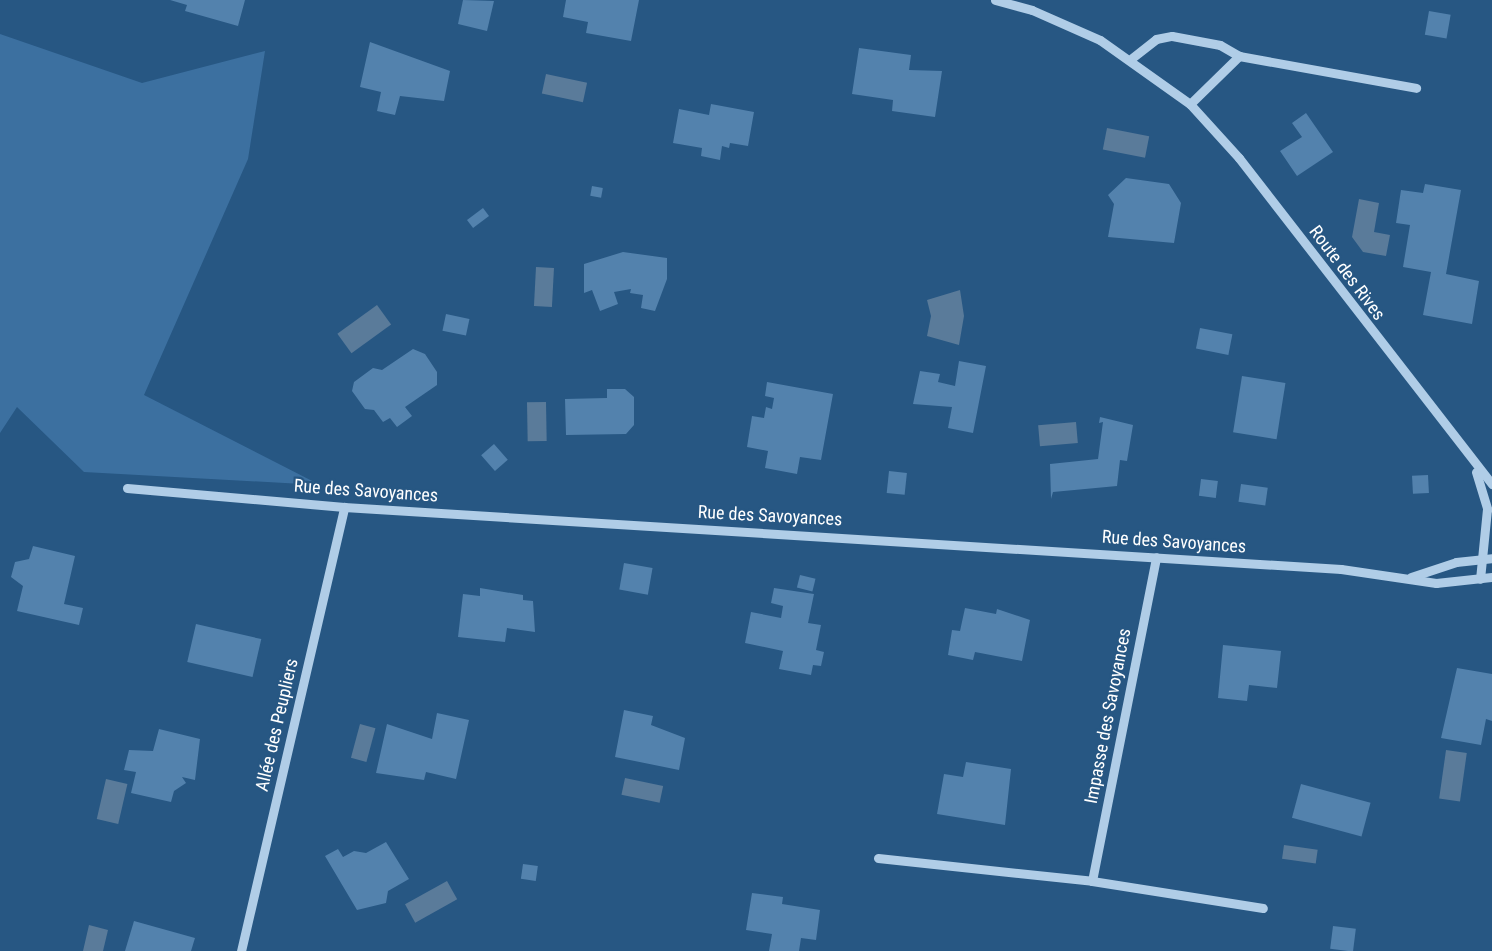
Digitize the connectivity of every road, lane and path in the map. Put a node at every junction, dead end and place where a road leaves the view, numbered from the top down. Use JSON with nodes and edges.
{"nodes":[{"id":1,"x":994,"y":0,"type":"edge"},
{"id":2,"x":1239,"y":56,"type":"junction"},
{"id":3,"x":1132,"y":58,"type":"junction"},
{"id":4,"x":1416,"y":88,"type":"dead end"},
{"id":5,"x":1190,"y":104,"type":"junction"},
{"id":6,"x":1473,"y":465,"type":"junction"},
{"id":7,"x":1492,"y":484,"type":"edge"},
{"id":8,"x":128,"y":488,"type":"dead end"},
{"id":9,"x":344,"y":507,"type":"junction"},
{"id":10,"x":1156,"y":557,"type":"junction"},
{"id":11,"x":1482,"y":558,"type":"junction"},
{"id":12,"x":1492,"y":558,"type":"edge"},
{"id":13,"x":1410,"y":577,"type":"junction"},
{"id":14,"x":1492,"y":577,"type":"edge"},
{"id":15,"x":1480,"y":579,"type":"junction"},
{"id":16,"x":878,"y":858,"type":"dead end"},
{"id":17,"x":1092,"y":881,"type":"junction"},
{"id":18,"x":1263,"y":908,"type":"dead end"},
{"id":19,"x":241,"y":951,"type":"edge"}],
"edges":[{"from":1,"to":3,"type":"street","name":"Route des Rives"},
{"from":2,"to":3,"type":"street"},
{"from":2,"to":4,"type":"street"},
{"from":2,"to":5,"type":"street"},
{"from":3,"to":5,"type":"street","name":"Route des Rives"},
{"from":5,"to":6,"type":"street","name":"Route des Rives"},
{"from":6,"to":7,"type":"street","name":"Route des Rives"},
{"from":6,"to":11,"type":"street","name":"Route des Rives"},
{"from":8,"to":9,"type":"street","name":"Rue des Savoyances"},
{"from":9,"to":10,"type":"street","name":"Rue des Savoyances"},
{"from":9,"to":19,"type":"street","name":"Allée des Peupliers"},
{"from":10,"to":13,"type":"street","name":"Rue des Savoyances"},
{"from":10,"to":17,"type":"street","name":"Impasse des Savoyances"},
{"from":11,"to":12,"type":"street","name":"Rue des Savoyances"},
{"from":11,"to":13,"type":"street","name":"Rue des Savoyances"},
{"from":11,"to":15,"type":"street","name":"Route des Rives"},
{"from":13,"to":15,"type":"street","name":"Rue des Savoyances"},
{"from":14,"to":15,"type":"street","name":"Rue des Savoyances"},
{"from":16,"to":17,"type":"street"},
{"from":17,"to":18,"type":"street"}]}
